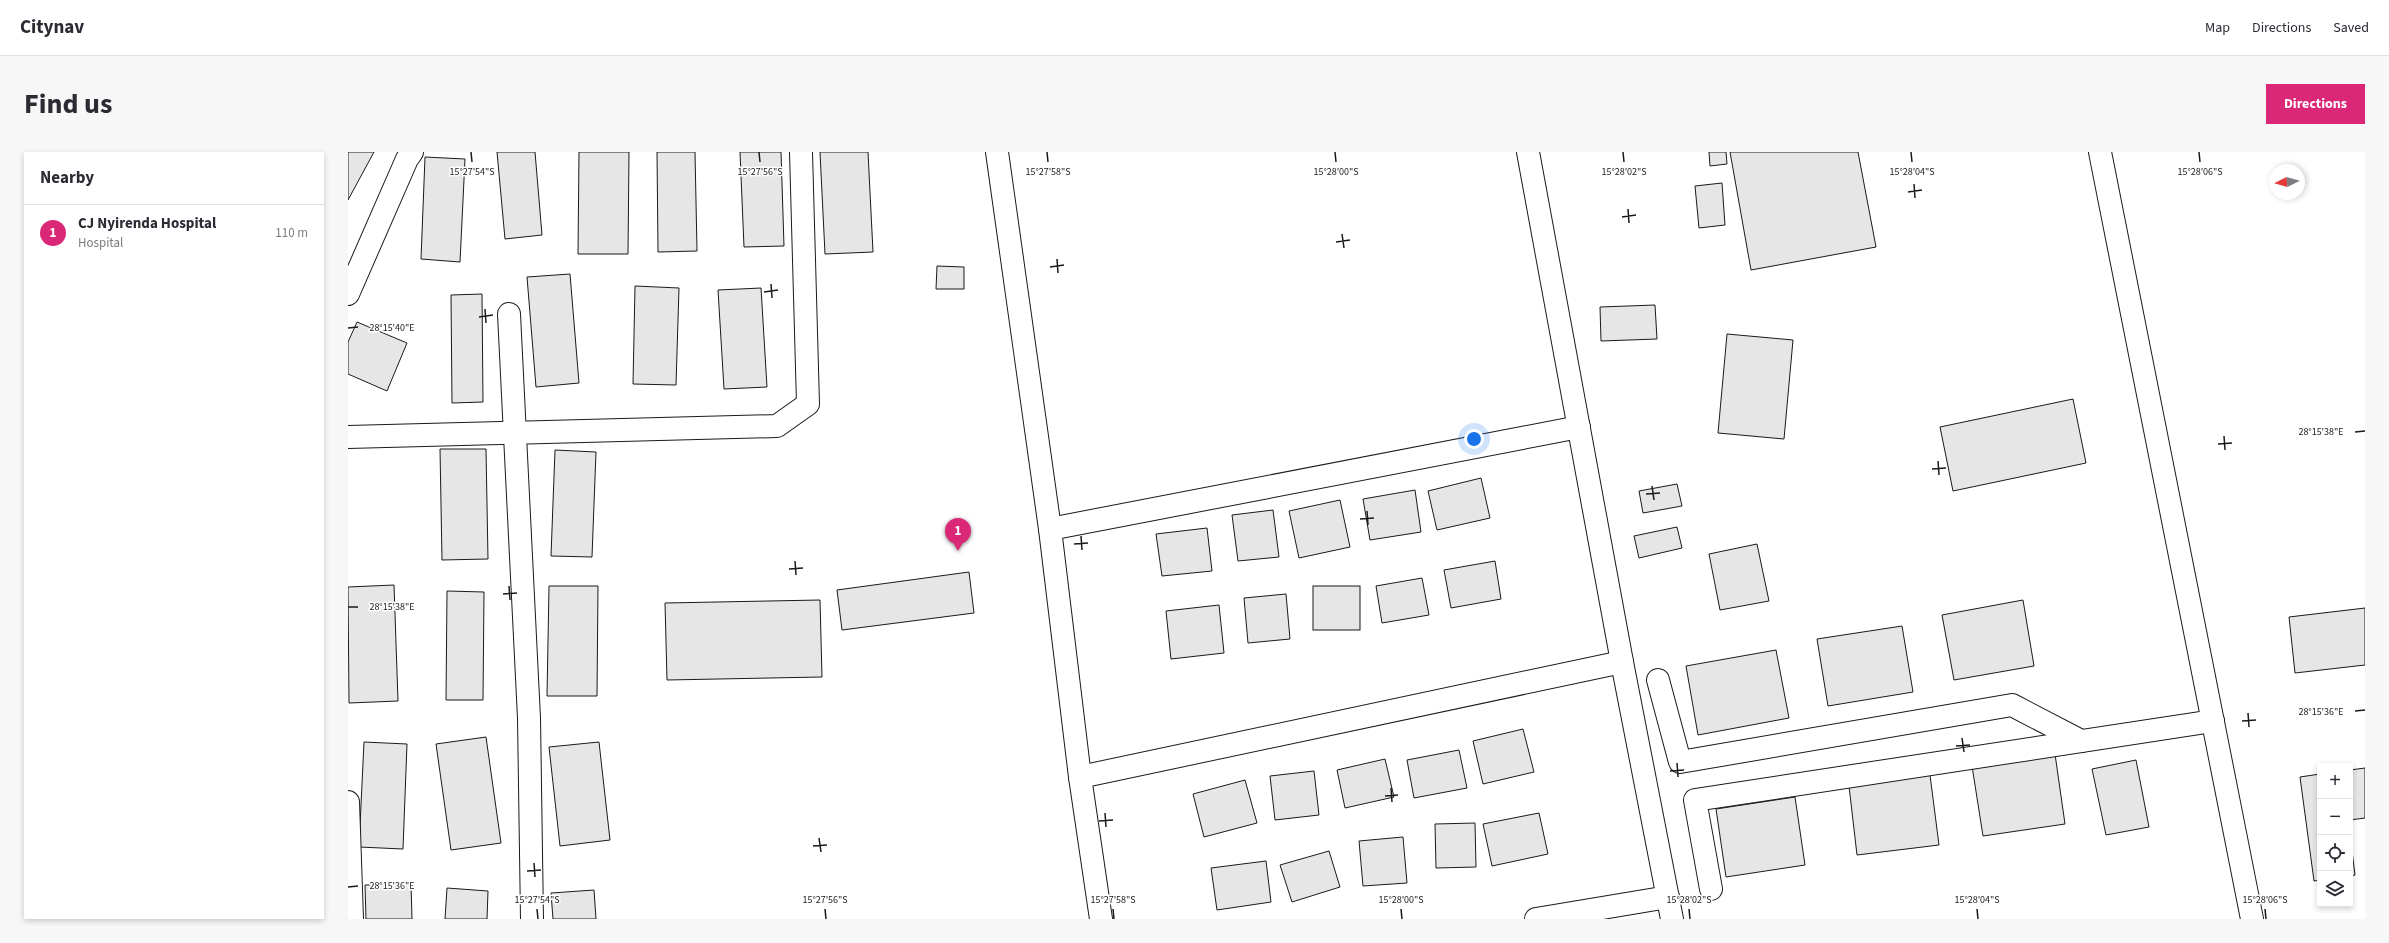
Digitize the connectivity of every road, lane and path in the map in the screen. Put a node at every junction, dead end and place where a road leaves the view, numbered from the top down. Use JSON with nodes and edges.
{"nodes":[{"id":1,"x":412,"y":152,"type":"edge"},
{"id":2,"x":801,"y":152,"type":"edge"},
{"id":3,"x":997,"y":152,"type":"edge"},
{"id":4,"x":1528,"y":152,"type":"edge"},
{"id":5,"x":2100,"y":152,"type":"edge"},
{"id":6,"x":348,"y":294,"type":"edge"},
{"id":7,"x":509,"y":314,"type":"dead end"},
{"id":8,"x":1579,"y":427,"type":"junction"},
{"id":9,"x":515,"y":432,"type":"junction"},
{"id":10,"x":348,"y":437,"type":"edge"},
{"id":11,"x":1050,"y":529,"type":"junction"},
{"id":12,"x":1622,"y":662,"type":"junction"},
{"id":13,"x":1658,"y":680,"type":"dead end"},
{"id":14,"x":2213,"y":721,"type":"junction"},
{"id":15,"x":2081,"y":741,"type":"junction"},
{"id":16,"x":1080,"y":777,"type":"junction"},
{"id":17,"x":348,"y":802,"type":"edge"},
{"id":18,"x":1711,"y":889,"type":"dead end"},
{"id":19,"x":1668,"y":897,"type":"junction"},
{"id":20,"x":352,"y":919,"type":"edge"},
{"id":21,"x":532,"y":919,"type":"edge"},
{"id":22,"x":1101,"y":919,"type":"edge"},
{"id":23,"x":1536,"y":919,"type":"edge"},
{"id":24,"x":1672,"y":919,"type":"edge"},
{"id":25,"x":2252,"y":919,"type":"edge"}],
"edges":[{"from":1,"to":6,"type":"street"},
{"from":2,"to":9,"type":"street"},
{"from":3,"to":11,"type":"street"},
{"from":4,"to":8,"type":"street"},
{"from":5,"to":14,"type":"street"},
{"from":7,"to":9,"type":"street"},
{"from":8,"to":11,"type":"street"},
{"from":8,"to":12,"type":"street"},
{"from":9,"to":10,"type":"street"},
{"from":9,"to":21,"type":"street"},
{"from":11,"to":16,"type":"street"},
{"from":12,"to":16,"type":"street"},
{"from":12,"to":19,"type":"street"},
{"from":13,"to":15,"type":"street"},
{"from":14,"to":15,"type":"street"},
{"from":14,"to":25,"type":"street"},
{"from":15,"to":18,"type":"street"},
{"from":16,"to":22,"type":"street"},
{"from":17,"to":20,"type":"street"},
{"from":19,"to":23,"type":"street"},
{"from":19,"to":24,"type":"street"}]}
